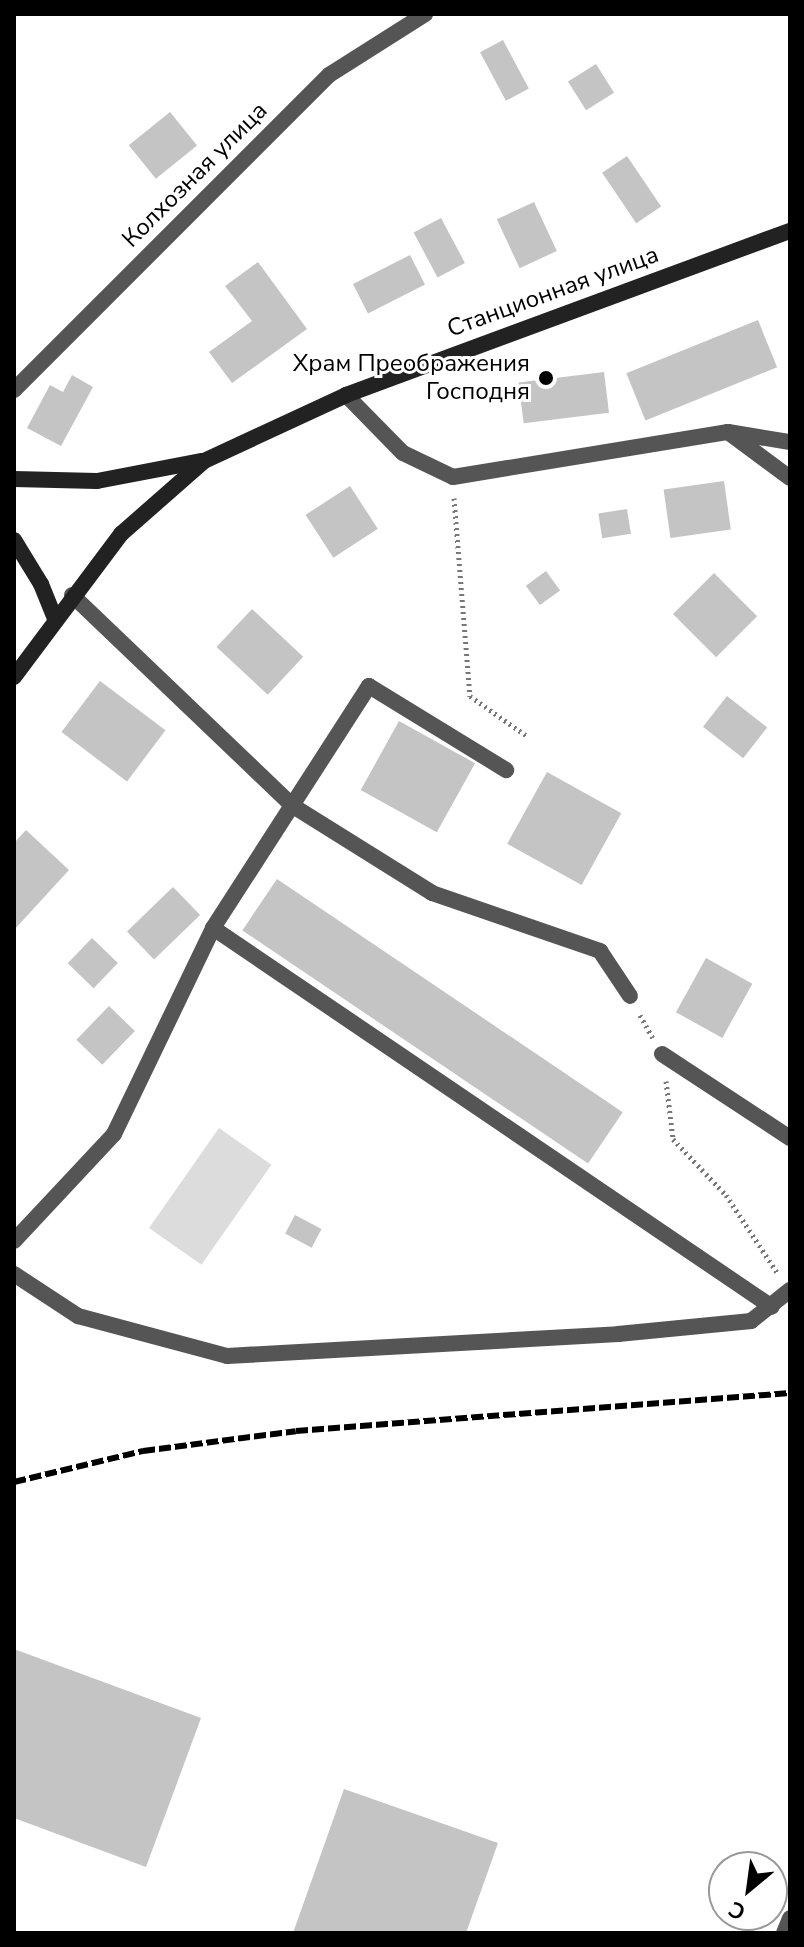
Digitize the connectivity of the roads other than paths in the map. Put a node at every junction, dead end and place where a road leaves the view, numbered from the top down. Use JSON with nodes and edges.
{"nodes":[{"id":1,"x":425,"y":14,"type":"edge"},
{"id":2,"x":790,"y":231,"type":"edge"},
{"id":3,"x":14,"y":390,"type":"edge"},
{"id":4,"x":346,"y":395,"type":"junction"},
{"id":5,"x":728,"y":432,"type":"junction"},
{"id":6,"x":790,"y":442,"type":"edge"},
{"id":7,"x":204,"y":461,"type":"junction"},
{"id":8,"x":790,"y":478,"type":"edge"},
{"id":9,"x":14,"y":479,"type":"edge"},
{"id":10,"x":14,"y":540,"type":"edge"},
{"id":11,"x":72,"y":595,"type":"junction"},
{"id":12,"x":55,"y":619,"type":"junction"},
{"id":13,"x":14,"y":677,"type":"edge"},
{"id":14,"x":506,"y":770,"type":"dead end"},
{"id":15,"x":293,"y":806,"type":"junction"},
{"id":16,"x":213,"y":928,"type":"junction"},
{"id":17,"x":630,"y":996,"type":"road end"},
{"id":18,"x":662,"y":1054,"type":"road end"},
{"id":19,"x":790,"y":1138,"type":"edge"},
{"id":20,"x":14,"y":1241,"type":"edge"},
{"id":21,"x":14,"y":1274,"type":"edge"},
{"id":22,"x":790,"y":1290,"type":"edge"},
{"id":23,"x":772,"y":1307,"type":"junction"},
{"id":24,"x":790,"y":1918,"type":"edge"},
{"id":25,"x":784,"y":1933,"type":"edge"}],
"edges":[{"from":1,"to":3,"type":"street","name":"Колхозная улица"},
{"from":2,"to":4,"type":"main road","name":"Станционная улица"},
{"from":4,"to":5,"type":"street"},
{"from":4,"to":7,"type":"main road","name":"Станционная улица"},
{"from":5,"to":6,"type":"street"},
{"from":5,"to":8,"type":"street"},
{"from":7,"to":9,"type":"main road"},
{"from":7,"to":11,"type":"main road","name":"Станционная улица"},
{"from":10,"to":12,"type":"main road"},
{"from":11,"to":12,"type":"main road","name":"Станционная улица"},
{"from":11,"to":15,"type":"street"},
{"from":12,"to":13,"type":"main road","name":"Станционная улица"},
{"from":14,"to":15,"type":"street"},
{"from":15,"to":16,"type":"street"},
{"from":15,"to":17,"type":"street"},
{"from":16,"to":20,"type":"street"},
{"from":16,"to":23,"type":"street"},
{"from":18,"to":19,"type":"street"},
{"from":21,"to":23,"type":"street"},
{"from":22,"to":23,"type":"street"},
{"from":24,"to":25,"type":"street"}]}
